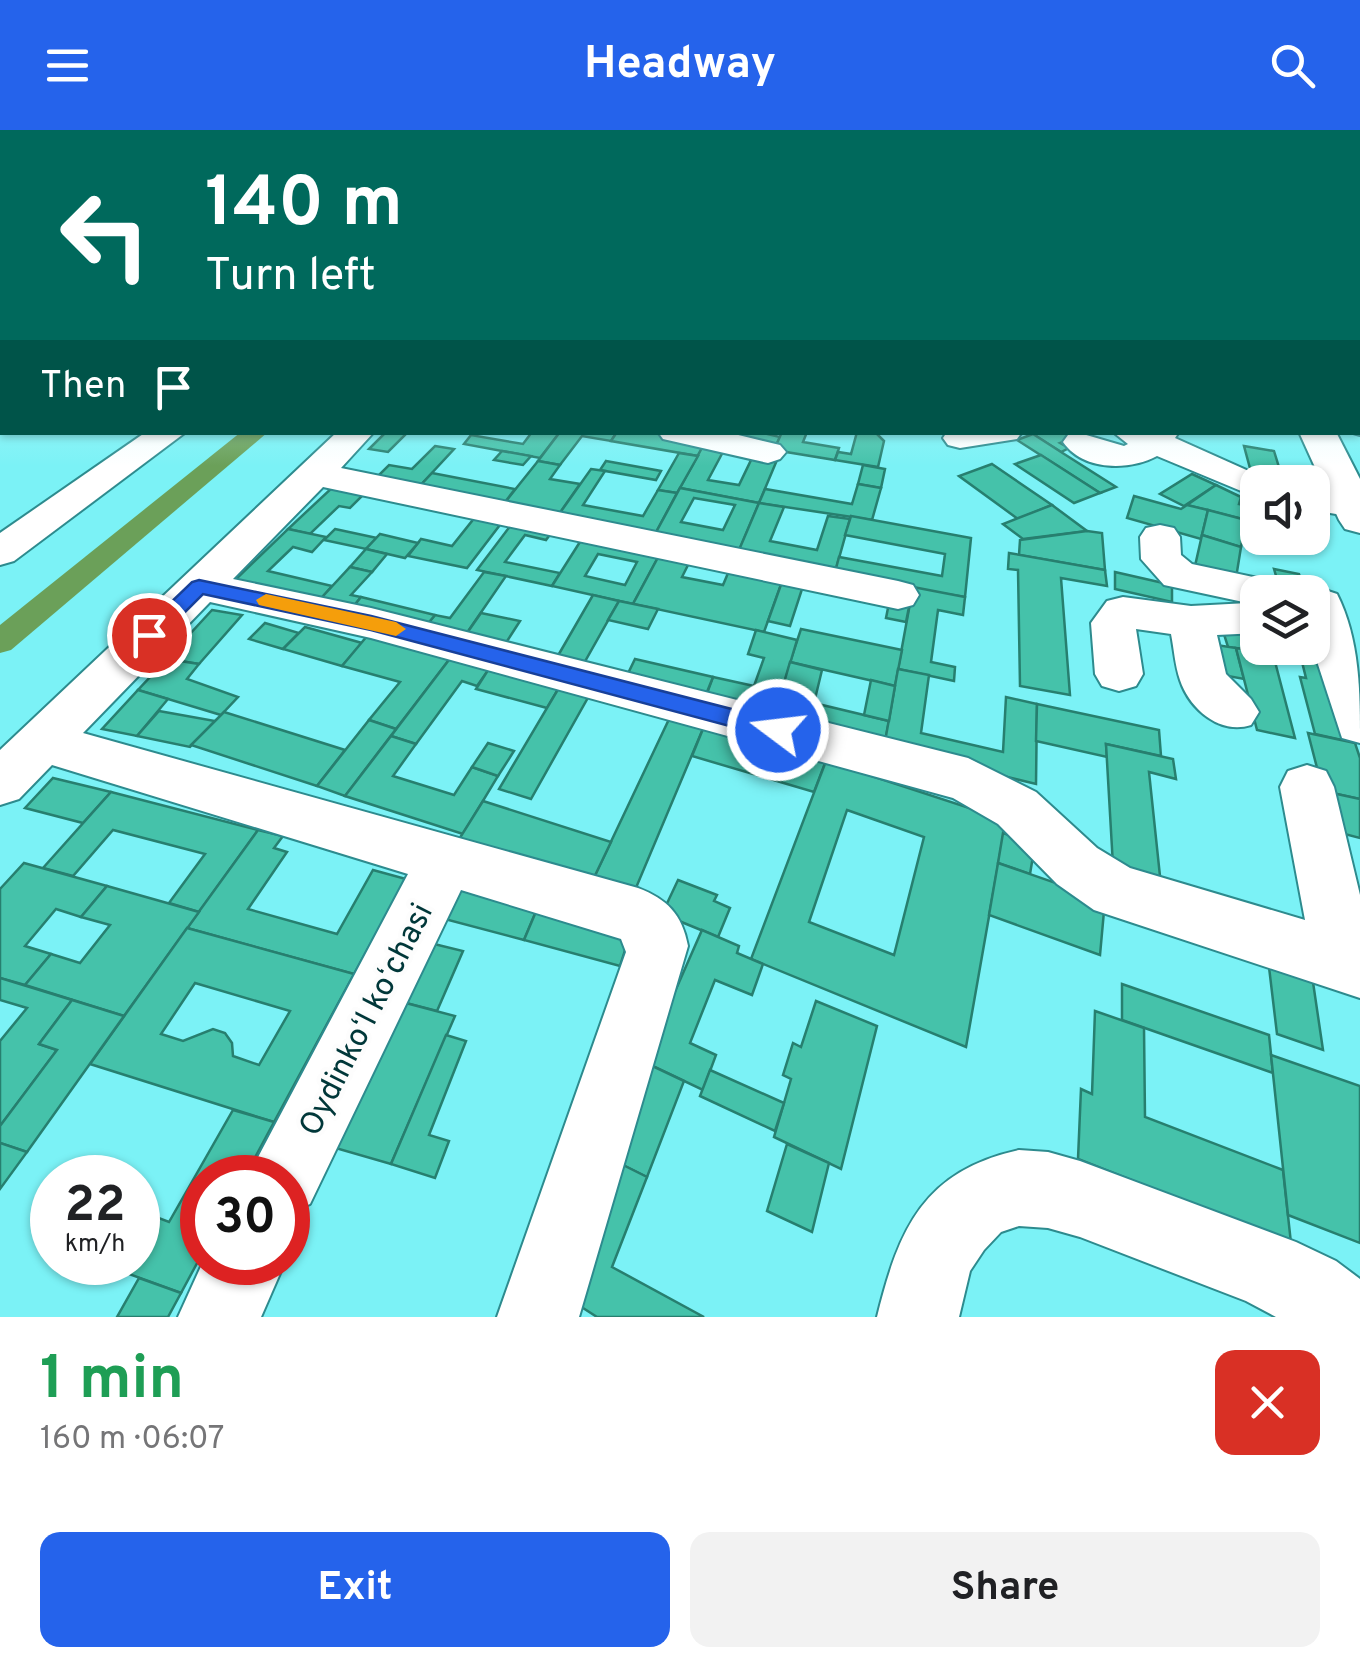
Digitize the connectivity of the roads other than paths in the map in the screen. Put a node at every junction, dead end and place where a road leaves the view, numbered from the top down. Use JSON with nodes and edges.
{"nodes":[{"id":1,"x":165,"y":435,"type":"edge"},
{"id":2,"x":354,"y":435,"type":"edge"},
{"id":3,"x":689,"y":435,"type":"edge"},
{"id":4,"x":982,"y":435,"type":"edge"},
{"id":5,"x":1318,"y":435,"type":"edge"},
{"id":6,"x":1149,"y":436,"type":"edge"},
{"id":7,"x":960,"y":438,"type":"dead end"},
{"id":8,"x":1080,"y":442,"type":"dead end"},
{"id":9,"x":768,"y":452,"type":"dead end"},
{"id":10,"x":314,"y":474,"type":"junction"},
{"id":11,"x":1240,"y":478,"type":"edge"},
{"id":12,"x":1330,"y":506,"type":"edge"},
{"id":13,"x":1357,"y":514,"type":"edge"},
{"id":14,"x":1160,"y":536,"type":"dead end"},
{"id":15,"x":0,"y":552,"type":"edge"},
{"id":16,"x":199,"y":586,"type":"junction"},
{"id":17,"x":1240,"y":587,"type":"edge"},
{"id":18,"x":898,"y":595,"type":"dead end"},
{"id":19,"x":1240,"y":619,"type":"edge"},
{"id":20,"x":1191,"y":621,"type":"junction"},
{"id":21,"x":1330,"y":623,"type":"edge"},
{"id":22,"x":1119,"y":674,"type":"dead end"},
{"id":23,"x":1234,"y":712,"type":"dead end"},
{"id":24,"x":1360,"y":724,"type":"edge"},
{"id":25,"x":20,"y":762,"type":"edge"},
{"id":26,"x":1308,"y":787,"type":"dead end"},
{"id":27,"x":446,"y":860,"type":"junction"},
{"id":28,"x":1352,"y":965,"type":"edge"},
{"id":29,"x":296,"y":1155,"type":"edge"},
{"id":30,"x":234,"y":1285,"type":"edge"},
{"id":31,"x":219,"y":1317,"type":"edge"},
{"id":32,"x":538,"y":1317,"type":"edge"},
{"id":33,"x":918,"y":1317,"type":"edge"},
{"id":34,"x":1340,"y":1317,"type":"edge"}],
"edges":[{"from":1,"to":15,"type":"street"},
{"from":2,"to":10,"type":"street"},
{"from":3,"to":9,"type":"street"},
{"from":4,"to":7,"type":"street"},
{"from":5,"to":13,"type":"main road"},
{"from":6,"to":8,"type":"street"},
{"from":6,"to":11,"type":"street"},
{"from":10,"to":16,"type":"street"},
{"from":10,"to":18,"type":"street"},
{"from":12,"to":13,"type":"street"},
{"from":14,"to":17,"type":"street"},
{"from":16,"to":25,"type":"street"},
{"from":16,"to":28,"type":"street"},
{"from":19,"to":20,"type":"street"},
{"from":20,"to":22,"type":"street"},
{"from":20,"to":23,"type":"street"},
{"from":21,"to":24,"type":"street"},
{"from":25,"to":27,"type":"street"},
{"from":26,"to":28,"type":"street"},
{"from":27,"to":29,"type":"street","name":"Oydinkoʻl koʻchasi"},
{"from":27,"to":32,"type":"street"},
{"from":30,"to":31,"type":"street"},
{"from":33,"to":34,"type":"street"}]}
